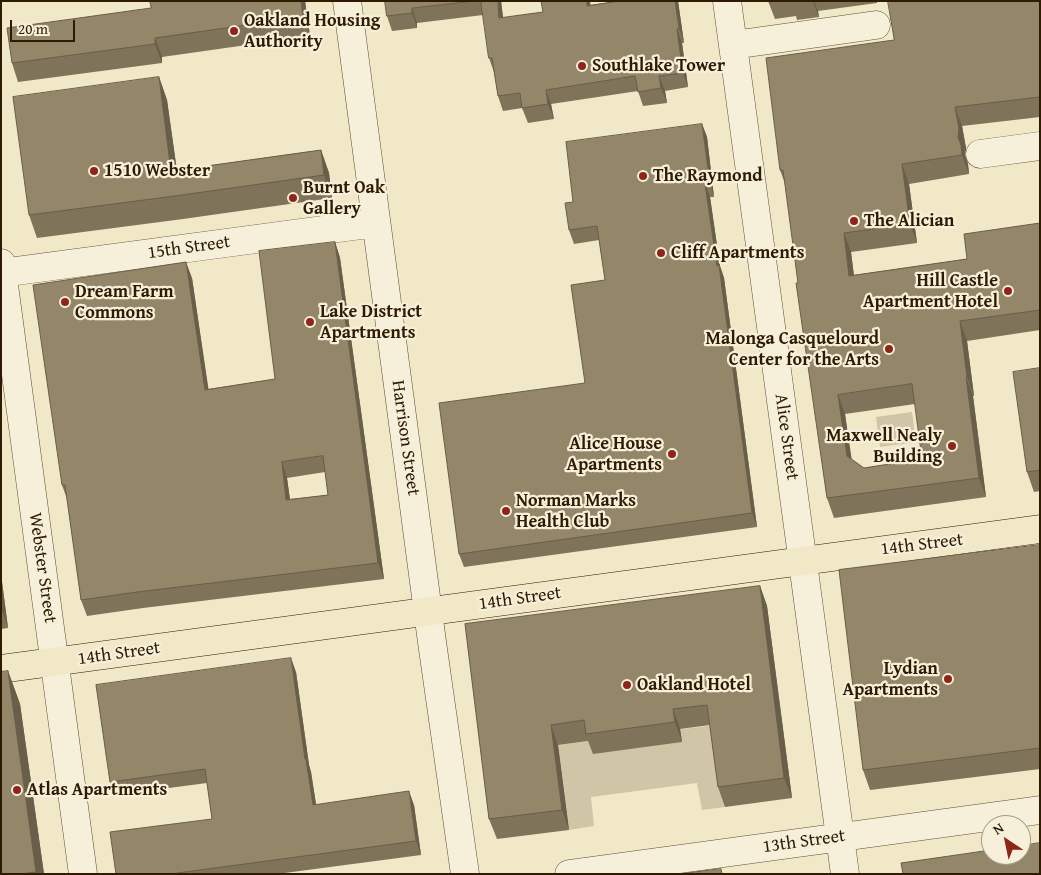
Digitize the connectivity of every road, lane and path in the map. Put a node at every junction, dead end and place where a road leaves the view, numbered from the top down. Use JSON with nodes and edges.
{"nodes":[{"id":1,"x":347,"y":1,"type":"edge"},
{"id":2,"x":727,"y":1,"type":"edge"},
{"id":3,"x":876,"y":25,"type":"dead end"},
{"id":4,"x":733,"y":45,"type":"junction"},
{"id":5,"x":1040,"y":146,"type":"edge"},
{"id":6,"x":980,"y":154,"type":"dead end"},
{"id":7,"x":376,"y":223,"type":"junction"},
{"id":8,"x":2,"y":270,"type":"edge"},
{"id":9,"x":1040,"y":529,"type":"edge"},
{"id":10,"x":802,"y":561,"type":"junction"},
{"id":11,"x":429,"y":612,"type":"junction"},
{"id":12,"x":54,"y":662,"type":"junction"},
{"id":13,"x":1,"y":669,"type":"edge"},
{"id":14,"x":1040,"y":810,"type":"edge"},
{"id":15,"x":840,"y":837,"type":"junction"},
{"id":16,"x":84,"y":874,"type":"edge"},
{"id":17,"x":465,"y":874,"type":"edge"},
{"id":18,"x":569,"y":874,"type":"edge"},
{"id":19,"x":845,"y":874,"type":"edge"}],
"edges":[{"from":1,"to":7,"type":"street","name":"Harrison Street"},
{"from":2,"to":4,"type":"street","name":"Alice Street"},
{"from":3,"to":4,"type":"street"},
{"from":4,"to":10,"type":"street","name":"Alice Street"},
{"from":5,"to":6,"type":"street"},
{"from":7,"to":8,"type":"street","name":"15th Street"},
{"from":7,"to":11,"type":"street","name":"Harrison Street"},
{"from":8,"to":12,"type":"street","name":"Webster Street"},
{"from":9,"to":10,"type":"main road","name":"14th Street"},
{"from":10,"to":11,"type":"main road","name":"14th Street"},
{"from":10,"to":15,"type":"street","name":"Alice Street"},
{"from":11,"to":12,"type":"main road","name":"14th Street"},
{"from":11,"to":17,"type":"street","name":"Harrison Street"},
{"from":12,"to":13,"type":"main road","name":"14th Street"},
{"from":12,"to":16,"type":"street","name":"Webster Street"},
{"from":14,"to":15,"type":"street","name":"13th Street"},
{"from":15,"to":18,"type":"street","name":"13th Street"},
{"from":15,"to":19,"type":"street","name":"Alice Street"}]}
